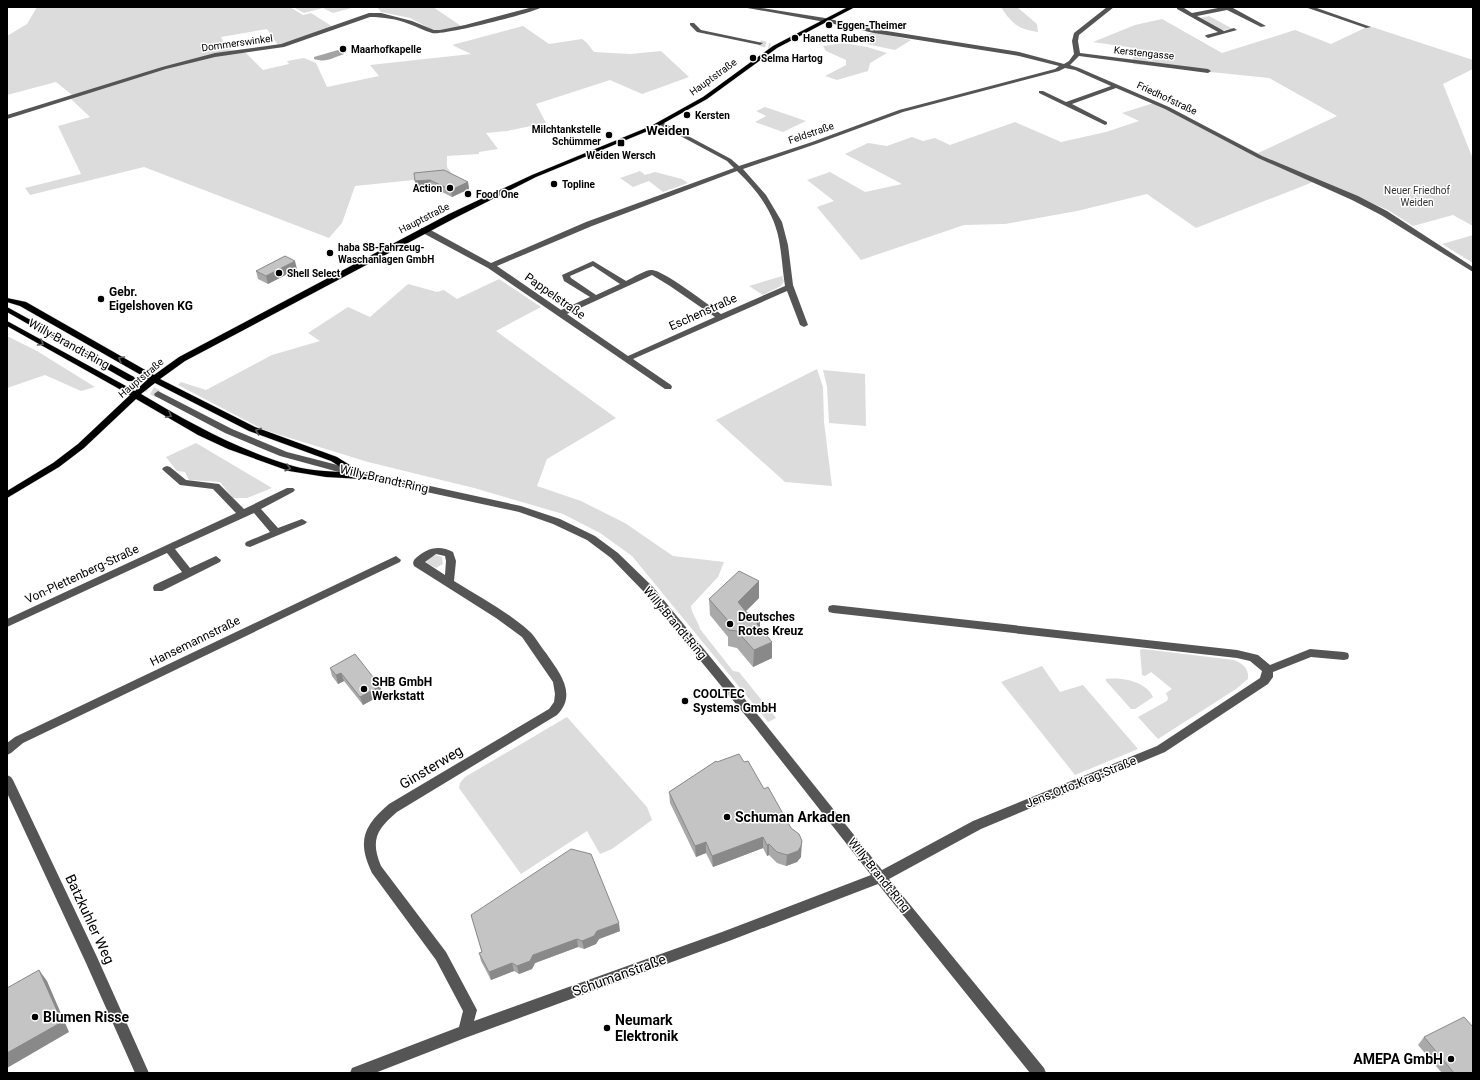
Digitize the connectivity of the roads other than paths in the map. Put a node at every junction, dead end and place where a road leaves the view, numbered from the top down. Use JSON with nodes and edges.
{"nodes":[{"id":1,"x":539,"y":7,"type":"edge"},
{"id":2,"x":745,"y":7,"type":"edge"},
{"id":3,"x":852,"y":7,"type":"edge"},
{"id":4,"x":1111,"y":7,"type":"edge"},
{"id":5,"x":1228,"y":7,"type":"edge"},
{"id":6,"x":1308,"y":7,"type":"edge"},
{"id":7,"x":1184,"y":8,"type":"edge"},
{"id":8,"x":1191,"y":15,"type":"junction"},
{"id":9,"x":825,"y":20,"type":"junction"},
{"id":10,"x":692,"y":24,"type":"dead end"},
{"id":11,"x":1263,"y":26,"type":"dead end"},
{"id":12,"x":1368,"y":27,"type":"dead end"},
{"id":13,"x":1234,"y":30,"type":"dead end"},
{"id":14,"x":1223,"y":32,"type":"junction"},
{"id":15,"x":1208,"y":36,"type":"dead end"},
{"id":16,"x":760,"y":43,"type":"tunnel mouth"},
{"id":17,"x":1077,"y":54,"type":"junction"},
{"id":18,"x":1066,"y":66,"type":"junction"},
{"id":19,"x":1208,"y":71,"type":"dead end"},
{"id":20,"x":1116,"y":86,"type":"junction"},
{"id":21,"x":1041,"y":92,"type":"dead end"},
{"id":22,"x":1066,"y":104,"type":"junction"},
{"id":23,"x":7,"y":117,"type":"edge"},
{"id":24,"x":660,"y":123,"type":"junction"},
{"id":25,"x":1105,"y":123,"type":"dead end"},
{"id":26,"x":739,"y":168,"type":"junction"},
{"id":27,"x":424,"y":230,"type":"junction"},
{"id":28,"x":491,"y":266,"type":"junction"},
{"id":29,"x":1473,"y":270,"type":"edge"},
{"id":30,"x":626,"y":284,"type":"junction"},
{"id":31,"x":790,"y":287,"type":"junction"},
{"id":32,"x":596,"y":298,"type":"junction"},
{"id":33,"x":7,"y":300,"type":"edge"},
{"id":34,"x":7,"y":309,"type":"edge"},
{"id":35,"x":560,"y":314,"type":"junction"},
{"id":36,"x":721,"y":318,"type":"junction"},
{"id":37,"x":7,"y":323,"type":"edge"},
{"id":38,"x":804,"y":325,"type":"dead end"},
{"id":39,"x":626,"y":359,"type":"junction"},
{"id":40,"x":131,"y":379,"type":"tunnel mouth"},
{"id":41,"x":154,"y":379,"type":"junction"},
{"id":42,"x":668,"y":388,"type":"dead end"},
{"id":43,"x":158,"y":394,"type":"tunnel mouth"},
{"id":44,"x":136,"y":395,"type":"junction"},
{"id":45,"x":167,"y":469,"type":"dead end"},
{"id":46,"x":359,"y":474,"type":"junction"},
{"id":47,"x":377,"y":478,"type":"junction"},
{"id":48,"x":290,"y":490,"type":"dead end"},
{"id":49,"x":7,"y":495,"type":"edge"},
{"id":50,"x":255,"y":508,"type":"junction"},
{"id":51,"x":243,"y":514,"type":"junction"},
{"id":52,"x":302,"y":522,"type":"dead end"},
{"id":53,"x":277,"y":533,"type":"junction"},
{"id":54,"x":250,"y":544,"type":"dead end"},
{"id":55,"x":168,"y":548,"type":"junction"},
{"id":56,"x":216,"y":560,"type":"dead end"},
{"id":57,"x":396,"y":560,"type":"dead end"},
{"id":58,"x":188,"y":573,"type":"junction"},
{"id":59,"x":449,"y":583,"type":"dead end"},
{"id":60,"x":158,"y":588,"type":"dead end"},
{"id":61,"x":833,"y":609,"type":"dead end"},
{"id":62,"x":7,"y":623,"type":"edge"},
{"id":63,"x":1344,"y":656,"type":"dead end"},
{"id":64,"x":1268,"y":670,"type":"junction"},
{"id":65,"x":7,"y":750,"type":"edge"},
{"id":66,"x":7,"y":780,"type":"edge"},
{"id":67,"x":880,"y":877,"type":"junction"},
{"id":68,"x":465,"y":1031,"type":"junction"},
{"id":69,"x":142,"y":1073,"type":"edge"},
{"id":70,"x":357,"y":1073,"type":"edge"},
{"id":71,"x":1039,"y":1073,"type":"edge"}],
"edges":[{"from":1,"to":23,"type":"street","name":"Dommerswinkel"},
{"from":2,"to":9,"type":"street","name":"Friedhofstraße"},
{"from":3,"to":9,"type":"main road","name":"Hauptstraße"},
{"from":4,"to":17,"type":"street"},
{"from":5,"to":8,"type":"street"},
{"from":5,"to":11,"type":"street"},
{"from":6,"to":12,"type":"street"},
{"from":7,"to":8,"type":"street"},
{"from":8,"to":14,"type":"street"},
{"from":9,"to":18,"type":"street","name":"Friedhofstraße"},
{"from":9,"to":24,"type":"main road","name":"Hauptstraße"},
{"from":10,"to":16,"type":"street"},
{"from":13,"to":14,"type":"street"},
{"from":14,"to":15,"type":"street"},
{"from":17,"to":18,"type":"street","name":"Feldstraße"},
{"from":17,"to":19,"type":"street","name":"Kerstengasse"},
{"from":18,"to":20,"type":"street","name":"Friedhofstraße"},
{"from":18,"to":26,"type":"street","name":"Feldstraße"},
{"from":20,"to":22,"type":"street"},
{"from":20,"to":29,"type":"street","name":"Friedhofstraße"},
{"from":21,"to":22,"type":"street"},
{"from":22,"to":25,"type":"street"},
{"from":24,"to":26,"type":"street"},
{"from":24,"to":27,"type":"main road","name":"Hauptstraße"},
{"from":26,"to":28,"type":"street","name":"Feldstraße"},
{"from":26,"to":31,"type":"street"},
{"from":27,"to":28,"type":"street","name":"Pappelstraße"},
{"from":27,"to":41,"type":"main road","name":"Hauptstraße"},
{"from":28,"to":35,"type":"street","name":"Pappelstraße"},
{"from":30,"to":32,"type":"street"},
{"from":30,"to":32,"type":"street"},
{"from":30,"to":36,"type":"street"},
{"from":31,"to":36,"type":"street","name":"Eschenstraße"},
{"from":31,"to":38,"type":"street"},
{"from":32,"to":35,"type":"street"},
{"from":41,"to":33,"type":"main road","one_way":true},
{"from":34,"to":40,"type":"main road","name":"Willy-Brandt-Ring"},
{"from":35,"to":39,"type":"street","name":"Pappelstraße"},
{"from":36,"to":39,"type":"street","name":"Eschenstraße"},
{"from":37,"to":44,"type":"main road","one_way":true},
{"from":39,"to":42,"type":"street","name":"Pappelstraße"},
{"from":41,"to":44,"type":"main road","name":"Hauptstraße"},
{"from":46,"to":41,"type":"main road","one_way":true},
{"from":43,"to":46,"type":"street","name":"Willy-Brandt-Ring"},
{"from":44,"to":47,"type":"main road","one_way":true},
{"from":44,"to":49,"type":"main road","name":"Hauptstraße"},
{"from":45,"to":51,"type":"street"},
{"from":46,"to":47,"type":"street","name":"Willy-Brandt-Ring"},
{"from":47,"to":67,"type":"street","name":"Willy-Brandt-Ring"},
{"from":48,"to":50,"type":"street","name":"Von-Plettenberg-Straße"},
{"from":50,"to":51,"type":"street","name":"Von-Plettenberg-Straße"},
{"from":50,"to":53,"type":"street"},
{"from":51,"to":55,"type":"street","name":"Von-Plettenberg-Straße"},
{"from":52,"to":53,"type":"street"},
{"from":53,"to":54,"type":"street"},
{"from":55,"to":58,"type":"street"},
{"from":55,"to":62,"type":"street","name":"Von-Plettenberg-Straße"},
{"from":56,"to":58,"type":"street"},
{"from":57,"to":65,"type":"street","name":"Hansemannstraße"},
{"from":58,"to":60,"type":"street"},
{"from":59,"to":68,"type":"street","name":"Ginsterweg"},
{"from":61,"to":64,"type":"street"},
{"from":63,"to":64,"type":"street"},
{"from":64,"to":67,"type":"street","name":"Jens-Otto-Krag-Straße"},
{"from":66,"to":69,"type":"street","name":"Batzkuhler Weg"},
{"from":67,"to":68,"type":"street","name":"Schumanstraße"},
{"from":67,"to":71,"type":"street","name":"Willy-Brandt-Ring"},
{"from":68,"to":70,"type":"street","name":"Schumanstraße"}]}
